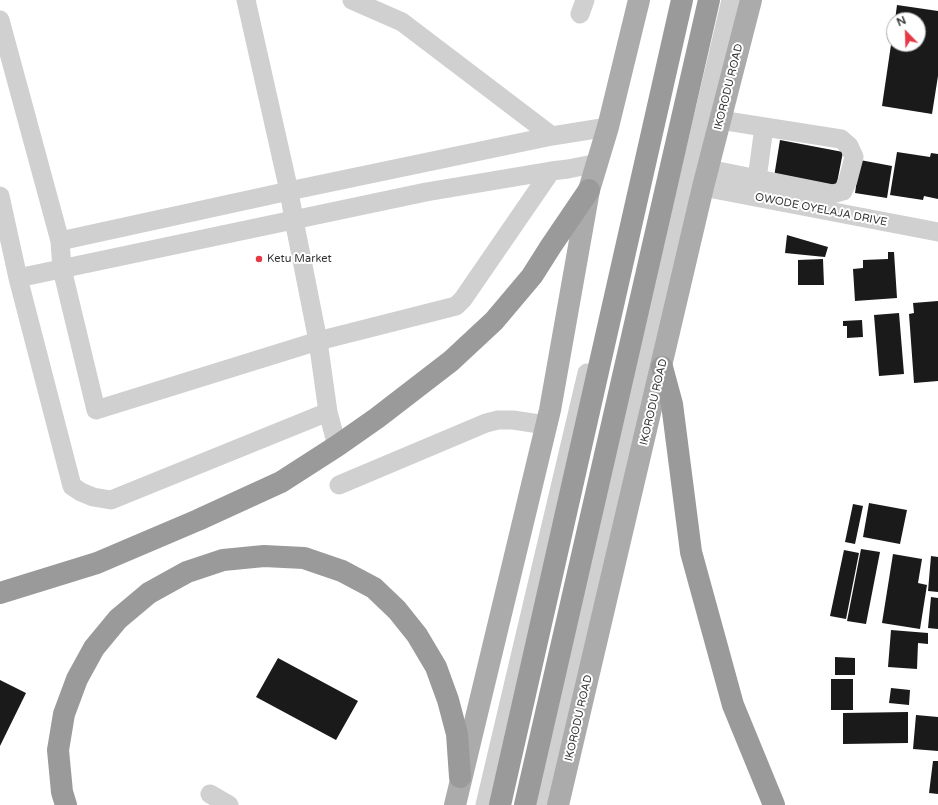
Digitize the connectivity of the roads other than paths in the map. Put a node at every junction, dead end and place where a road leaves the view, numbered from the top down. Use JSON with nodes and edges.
{"nodes":[{"id":1,"x":246,"y":0,"type":"edge"},
{"id":2,"x":352,"y":0,"type":"edge"},
{"id":3,"x":639,"y":0,"type":"edge"},
{"id":4,"x":675,"y":0,"type":"edge"},
{"id":5,"x":682,"y":0,"type":"edge"},
{"id":6,"x":708,"y":0,"type":"edge"},
{"id":7,"x":731,"y":0,"type":"edge"},
{"id":8,"x":751,"y":0,"type":"edge"},
{"id":9,"x":0,"y":20,"type":"edge"},
{"id":10,"x":720,"y":120,"type":"junction"},
{"id":11,"x":608,"y":127,"type":"junction"},
{"id":12,"x":764,"y":127,"type":"junction"},
{"id":13,"x":552,"y":136,"type":"junction"},
{"id":14,"x":598,"y":163,"type":"junction"},
{"id":15,"x":551,"y":171,"type":"junction"},
{"id":16,"x":706,"y":178,"type":"junction"},
{"id":17,"x":757,"y":179,"type":"junction"},
{"id":18,"x":589,"y":190,"type":"junction"},
{"id":19,"x":289,"y":191,"type":"junction"},
{"id":20,"x":0,"y":196,"type":"edge"},
{"id":21,"x":294,"y":220,"type":"junction"},
{"id":22,"x":938,"y":232,"type":"edge"},
{"id":23,"x":60,"y":241,"type":"junction"},
{"id":24,"x":62,"y":269,"type":"junction"},
{"id":25,"x":18,"y":278,"type":"junction"},
{"id":26,"x":318,"y":341,"type":"junction"},
{"id":27,"x":662,"y":367,"type":"junction"},
{"id":28,"x":328,"y":412,"type":"junction"},
{"id":29,"x":546,"y":425,"type":"junction"},
{"id":30,"x":337,"y":446,"type":"junction"},
{"id":31,"x":339,"y":485,"type":"dead end"},
{"id":32,"x":0,"y":592,"type":"edge"},
{"id":33,"x":460,"y":777,"type":"junction"},
{"id":34,"x":210,"y":794,"type":"dead end"},
{"id":35,"x":66,"y":805,"type":"edge"},
{"id":36,"x":229,"y":805,"type":"edge"},
{"id":37,"x":455,"y":805,"type":"edge"},
{"id":38,"x":485,"y":805,"type":"edge"},
{"id":39,"x":500,"y":805,"type":"edge"},
{"id":40,"x":525,"y":805,"type":"edge"},
{"id":41,"x":542,"y":805,"type":"edge"},
{"id":42,"x":558,"y":805,"type":"edge"},
{"id":43,"x":774,"y":805,"type":"edge"}],
"edges":[{"from":1,"to":19,"type":"street"},
{"from":2,"to":13,"type":"street"},
{"from":3,"to":11,"type":"main road"},
{"from":4,"to":38,"type":"street"},
{"from":5,"to":39,"type":"highway"},
{"from":6,"to":40,"type":"highway"},
{"from":7,"to":41,"type":"street"},
{"from":8,"to":10,"type":"main road","name":"IKORODU ROAD"},
{"from":9,"to":23,"type":"street"},
{"from":10,"to":12,"type":"street"},
{"from":10,"to":16,"type":"main road","name":"IKORODU ROAD"},
{"from":11,"to":13,"type":"street"},
{"from":11,"to":14,"type":"main road"},
{"from":12,"to":17,"type":"street"},
{"from":12,"to":17,"type":"street"},
{"from":13,"to":19,"type":"street"},
{"from":14,"to":15,"type":"street"},
{"from":14,"to":18,"type":"main road"},
{"from":15,"to":21,"type":"street"},
{"from":15,"to":26,"type":"street"},
{"from":16,"to":17,"type":"street"},
{"from":16,"to":22,"type":"street","name":"OWODE OYELAJA DRIVE"},
{"from":16,"to":27,"type":"main road","name":"IKORODU ROAD"},
{"from":18,"to":29,"type":"main road"},
{"from":18,"to":30,"type":"highway"},
{"from":19,"to":21,"type":"street"},
{"from":19,"to":23,"type":"street"},
{"from":20,"to":25,"type":"street"},
{"from":21,"to":24,"type":"street"},
{"from":21,"to":26,"type":"street"},
{"from":23,"to":24,"type":"street"},
{"from":24,"to":25,"type":"street"},
{"from":24,"to":26,"type":"street"},
{"from":25,"to":28,"type":"street"},
{"from":26,"to":28,"type":"street"},
{"from":27,"to":42,"type":"main road","name":"IKORODU ROAD"},
{"from":27,"to":43,"type":"highway"},
{"from":28,"to":30,"type":"street"},
{"from":29,"to":31,"type":"street"},
{"from":29,"to":33,"type":"main road"},
{"from":30,"to":32,"type":"highway"},
{"from":33,"to":35,"type":"highway"},
{"from":33,"to":37,"type":"main road"},
{"from":34,"to":36,"type":"street"}]}
